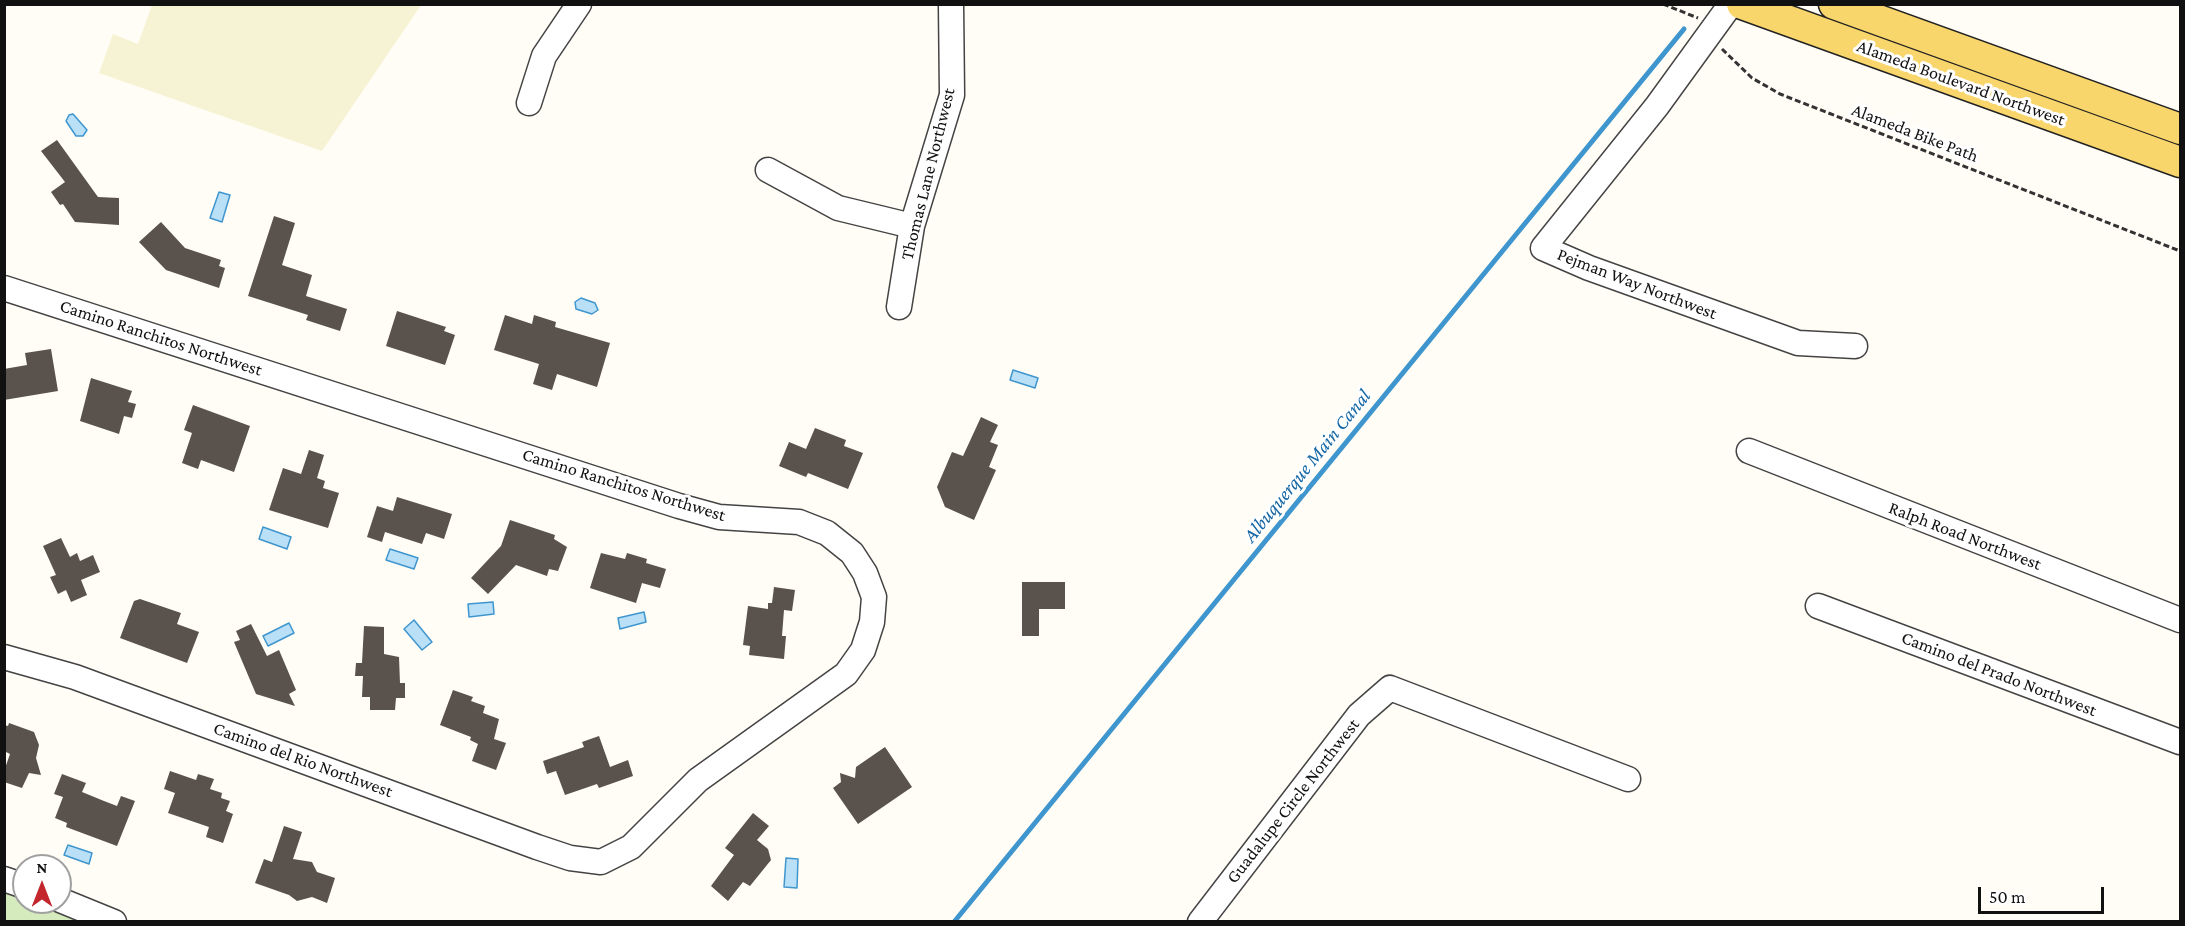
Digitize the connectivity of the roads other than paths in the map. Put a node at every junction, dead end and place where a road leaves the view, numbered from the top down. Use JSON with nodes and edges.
{"nodes":[{"id":1,"x":579,"y":4,"type":"edge"},
{"id":2,"x":951,"y":4,"type":"edge"},
{"id":3,"x":1731,"y":4,"type":"edge"},
{"id":4,"x":1742,"y":4,"type":"edge"},
{"id":5,"x":1834,"y":4,"type":"edge"},
{"id":6,"x":529,"y":103,"type":"dead end"},
{"id":7,"x":2181,"y":129,"type":"edge"},
{"id":8,"x":2181,"y":162,"type":"edge"},
{"id":9,"x":768,"y":170,"type":"dead end"},
{"id":10,"x":912,"y":226,"type":"junction"},
{"id":11,"x":4,"y":288,"type":"edge"},
{"id":12,"x":898,"y":307,"type":"dead end"},
{"id":13,"x":1855,"y":346,"type":"dead end"},
{"id":14,"x":1749,"y":451,"type":"dead end"},
{"id":15,"x":1818,"y":606,"type":"dead end"},
{"id":16,"x":2181,"y":620,"type":"edge"},
{"id":17,"x":4,"y":657,"type":"edge"},
{"id":18,"x":2181,"y":742,"type":"edge"},
{"id":19,"x":1628,"y":779,"type":"dead end"},
{"id":20,"x":601,"y":862,"type":"joint"},
{"id":21,"x":72,"y":905,"type":"edge"},
{"id":22,"x":114,"y":921,"type":"edge"},
{"id":23,"x":1200,"y":921,"type":"edge"}],
"edges":[{"from":1,"to":6,"type":"street"},
{"from":2,"to":10,"type":"street","name":"Thomas Lane Northwest"},
{"from":3,"to":13,"type":"street","name":"Pejman Way Northwest"},
{"from":4,"to":8,"type":"main road","name":"Alameda Boulevard Northwest"},
{"from":5,"to":7,"type":"main road","name":"Alameda Boulevard Northwest"},
{"from":9,"to":10,"type":"street"},
{"from":10,"to":12,"type":"street","name":"Thomas Lane Northwest"},
{"from":11,"to":20,"type":"street","name":"Camino Ranchitos Northwest"},
{"from":14,"to":16,"type":"street","name":"Ralph Road Northwest"},
{"from":15,"to":18,"type":"street","name":"Camino del Prado Northwest"},
{"from":17,"to":20,"type":"street","name":"Camino del Rio Northwest"},
{"from":19,"to":23,"type":"street","name":"Guadalupe Circle Northwest"},
{"from":21,"to":22,"type":"street"}]}
